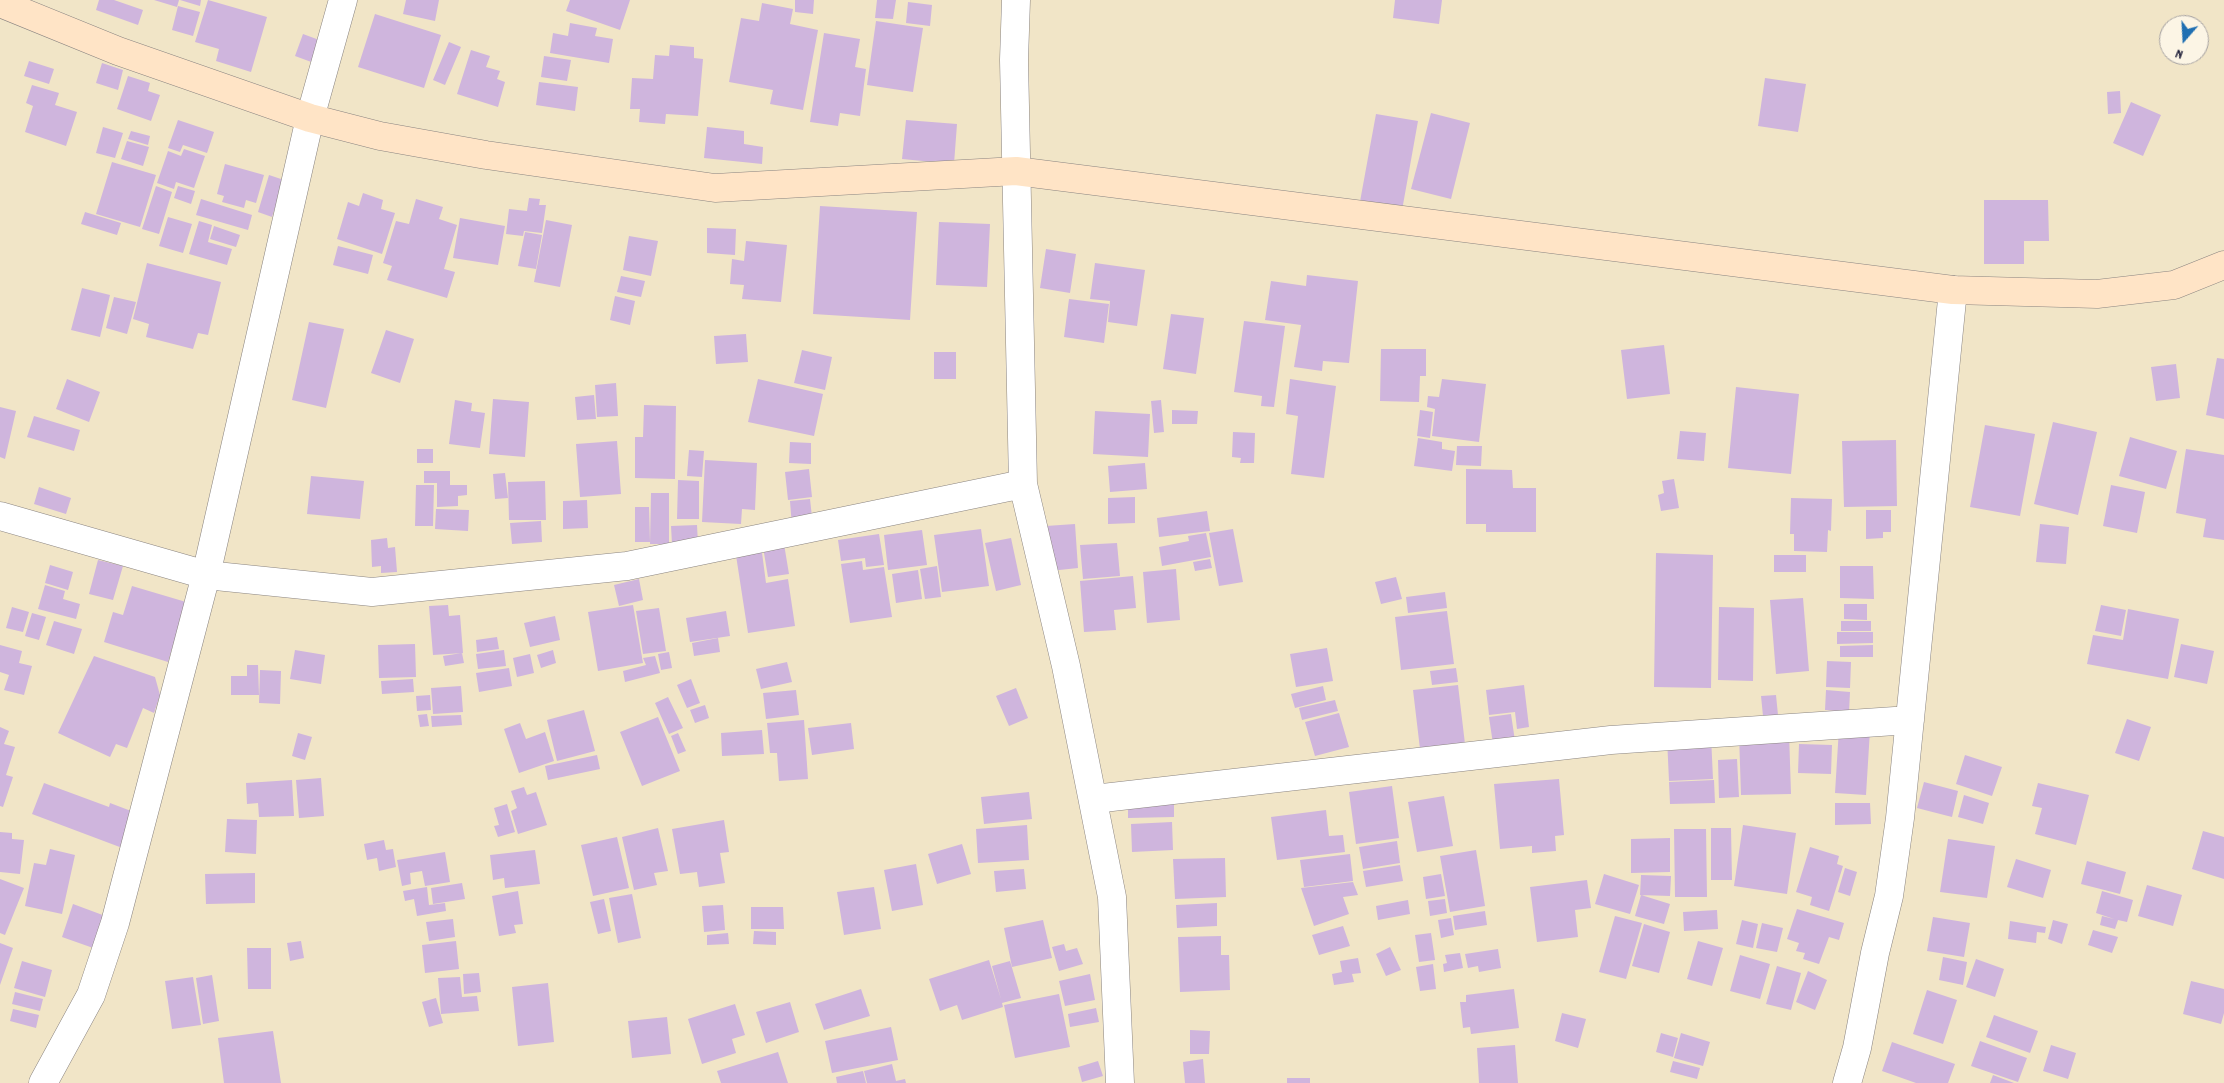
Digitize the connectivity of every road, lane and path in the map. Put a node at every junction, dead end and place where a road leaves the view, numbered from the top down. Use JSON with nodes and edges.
{"nodes":[{"id":1,"x":342,"y":0,"type":"edge"},
{"id":2,"x":1016,"y":0,"type":"edge"},
{"id":3,"x":0,"y":3,"type":"edge"},
{"id":4,"x":310,"y":118,"type":"junction"},
{"id":5,"x":1016,"y":171,"type":"junction"},
{"id":6,"x":2224,"y":265,"type":"edge"},
{"id":7,"x":1953,"y":290,"type":"junction"},
{"id":8,"x":1023,"y":484,"type":"junction"},
{"id":9,"x":0,"y":516,"type":"edge"},
{"id":10,"x":206,"y":575,"type":"junction"},
{"id":11,"x":1910,"y":720,"type":"junction"},
{"id":12,"x":1094,"y":799,"type":"junction"},
{"id":13,"x":43,"y":1083,"type":"edge"},
{"id":14,"x":1120,"y":1083,"type":"edge"},
{"id":15,"x":1847,"y":1083,"type":"edge"}],
"edges":[{"from":1,"to":4,"type":"street"},
{"from":2,"to":5,"type":"street"},
{"from":3,"to":4,"type":"main road"},
{"from":4,"to":5,"type":"main road"},
{"from":4,"to":10,"type":"street"},
{"from":5,"to":7,"type":"main road"},
{"from":5,"to":8,"type":"street"},
{"from":6,"to":7,"type":"main road"},
{"from":7,"to":11,"type":"street"},
{"from":8,"to":10,"type":"street"},
{"from":8,"to":12,"type":"street"},
{"from":9,"to":10,"type":"street"},
{"from":10,"to":13,"type":"street"},
{"from":11,"to":12,"type":"street"},
{"from":11,"to":15,"type":"street"},
{"from":12,"to":14,"type":"street"}]}
